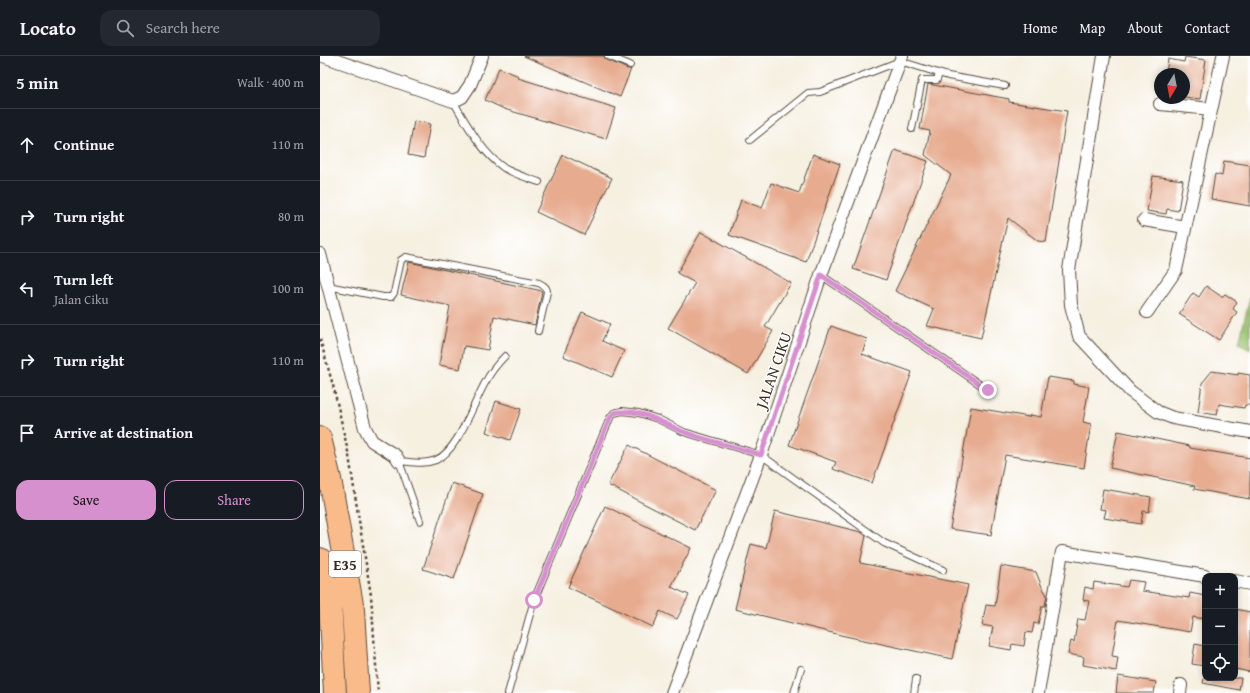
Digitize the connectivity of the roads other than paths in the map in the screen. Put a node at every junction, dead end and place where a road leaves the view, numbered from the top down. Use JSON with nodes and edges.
{"nodes":[{"id":1,"x":323,"y":56,"type":"edge"},
{"id":2,"x":482,"y":56,"type":"edge"},
{"id":3,"x":608,"y":56,"type":"edge"},
{"id":4,"x":1104,"y":56,"type":"edge"},
{"id":5,"x":1223,"y":56,"type":"edge"},
{"id":6,"x":901,"y":58,"type":"edge"},
{"id":7,"x":630,"y":65,"type":"dead end"},
{"id":8,"x":939,"y":74,"type":"junction"},
{"id":9,"x":1006,"y":86,"type":"dead end"},
{"id":10,"x":453,"y":100,"type":"junction"},
{"id":11,"x":1160,"y":104,"type":"dead end"},
{"id":12,"x":1211,"y":109,"type":"junction"},
{"id":13,"x":912,"y":129,"type":"dead end"},
{"id":14,"x":750,"y":140,"type":"dead end"},
{"id":15,"x":539,"y":182,"type":"dead end"},
{"id":16,"x":1144,"y":220,"type":"dead end"},
{"id":17,"x":1185,"y":227,"type":"junction"},
{"id":18,"x":320,"y":254,"type":"edge"},
{"id":19,"x":821,"y":275,"type":"junction"},
{"id":20,"x":328,"y":286,"type":"junction"},
{"id":21,"x":1147,"y":312,"type":"dead end"},
{"id":22,"x":538,"y":331,"type":"dead end"},
{"id":23,"x":505,"y":356,"type":"dead end"},
{"id":24,"x":988,"y":390,"type":"dead end"},
{"id":25,"x":1250,"y":432,"type":"edge"},
{"id":26,"x":320,"y":438,"type":"edge"},
{"id":27,"x":761,"y":455,"type":"junction"},
{"id":28,"x":399,"y":461,"type":"junction"},
{"id":29,"x":420,"y":521,"type":"dead end"},
{"id":30,"x":320,"y":559,"type":"edge"},
{"id":31,"x":943,"y":570,"type":"dead end"},
{"id":32,"x":1202,"y":575,"type":"edge"},
{"id":33,"x":1238,"y":582,"type":"edge"},
{"id":34,"x":1250,"y":584,"type":"edge"},
{"id":35,"x":801,"y":669,"type":"dead end"},
{"id":36,"x":916,"y":679,"type":"dead end"},
{"id":37,"x":335,"y":693,"type":"edge"},
{"id":38,"x":358,"y":693,"type":"edge"},
{"id":39,"x":508,"y":693,"type":"edge"},
{"id":40,"x":672,"y":693,"type":"edge"},
{"id":41,"x":794,"y":693,"type":"edge"},
{"id":42,"x":914,"y":693,"type":"edge"},
{"id":43,"x":1038,"y":693,"type":"edge"}],
"edges":[{"from":1,"to":10,"type":"street"},
{"from":2,"to":10,"type":"street"},
{"from":3,"to":7,"type":"lane"},
{"from":4,"to":25,"type":"street"},
{"from":5,"to":12,"type":"street"},
{"from":6,"to":8,"type":"lane"},
{"from":6,"to":14,"type":"lane"},
{"from":6,"to":19,"type":"street","name":"JALAN CIKU"},
{"from":8,"to":9,"type":"lane"},
{"from":8,"to":13,"type":"lane"},
{"from":10,"to":15,"type":"lane"},
{"from":11,"to":12,"type":"street"},
{"from":12,"to":17,"type":"street"},
{"from":16,"to":17,"type":"street"},
{"from":17,"to":21,"type":"street"},
{"from":18,"to":20,"type":"street"},
{"from":19,"to":24,"type":"lane"},
{"from":19,"to":27,"type":"street","name":"JALAN CIKU"},
{"from":20,"to":22,"type":"lane"},
{"from":20,"to":28,"type":"street"},
{"from":23,"to":28,"type":"lane"},
{"from":26,"to":38,"type":"highway","number":"E35"},
{"from":27,"to":31,"type":"lane"},
{"from":27,"to":39,"type":"lane"},
{"from":27,"to":40,"type":"street","name":"JALAN CIKU"},
{"from":28,"to":29,"type":"lane"},
{"from":30,"to":37,"type":"highway","number":"E35"},
{"from":32,"to":43,"type":"street"},
{"from":33,"to":34,"type":"street"},
{"from":35,"to":41,"type":"lane"},
{"from":36,"to":42,"type":"lane"}]}
